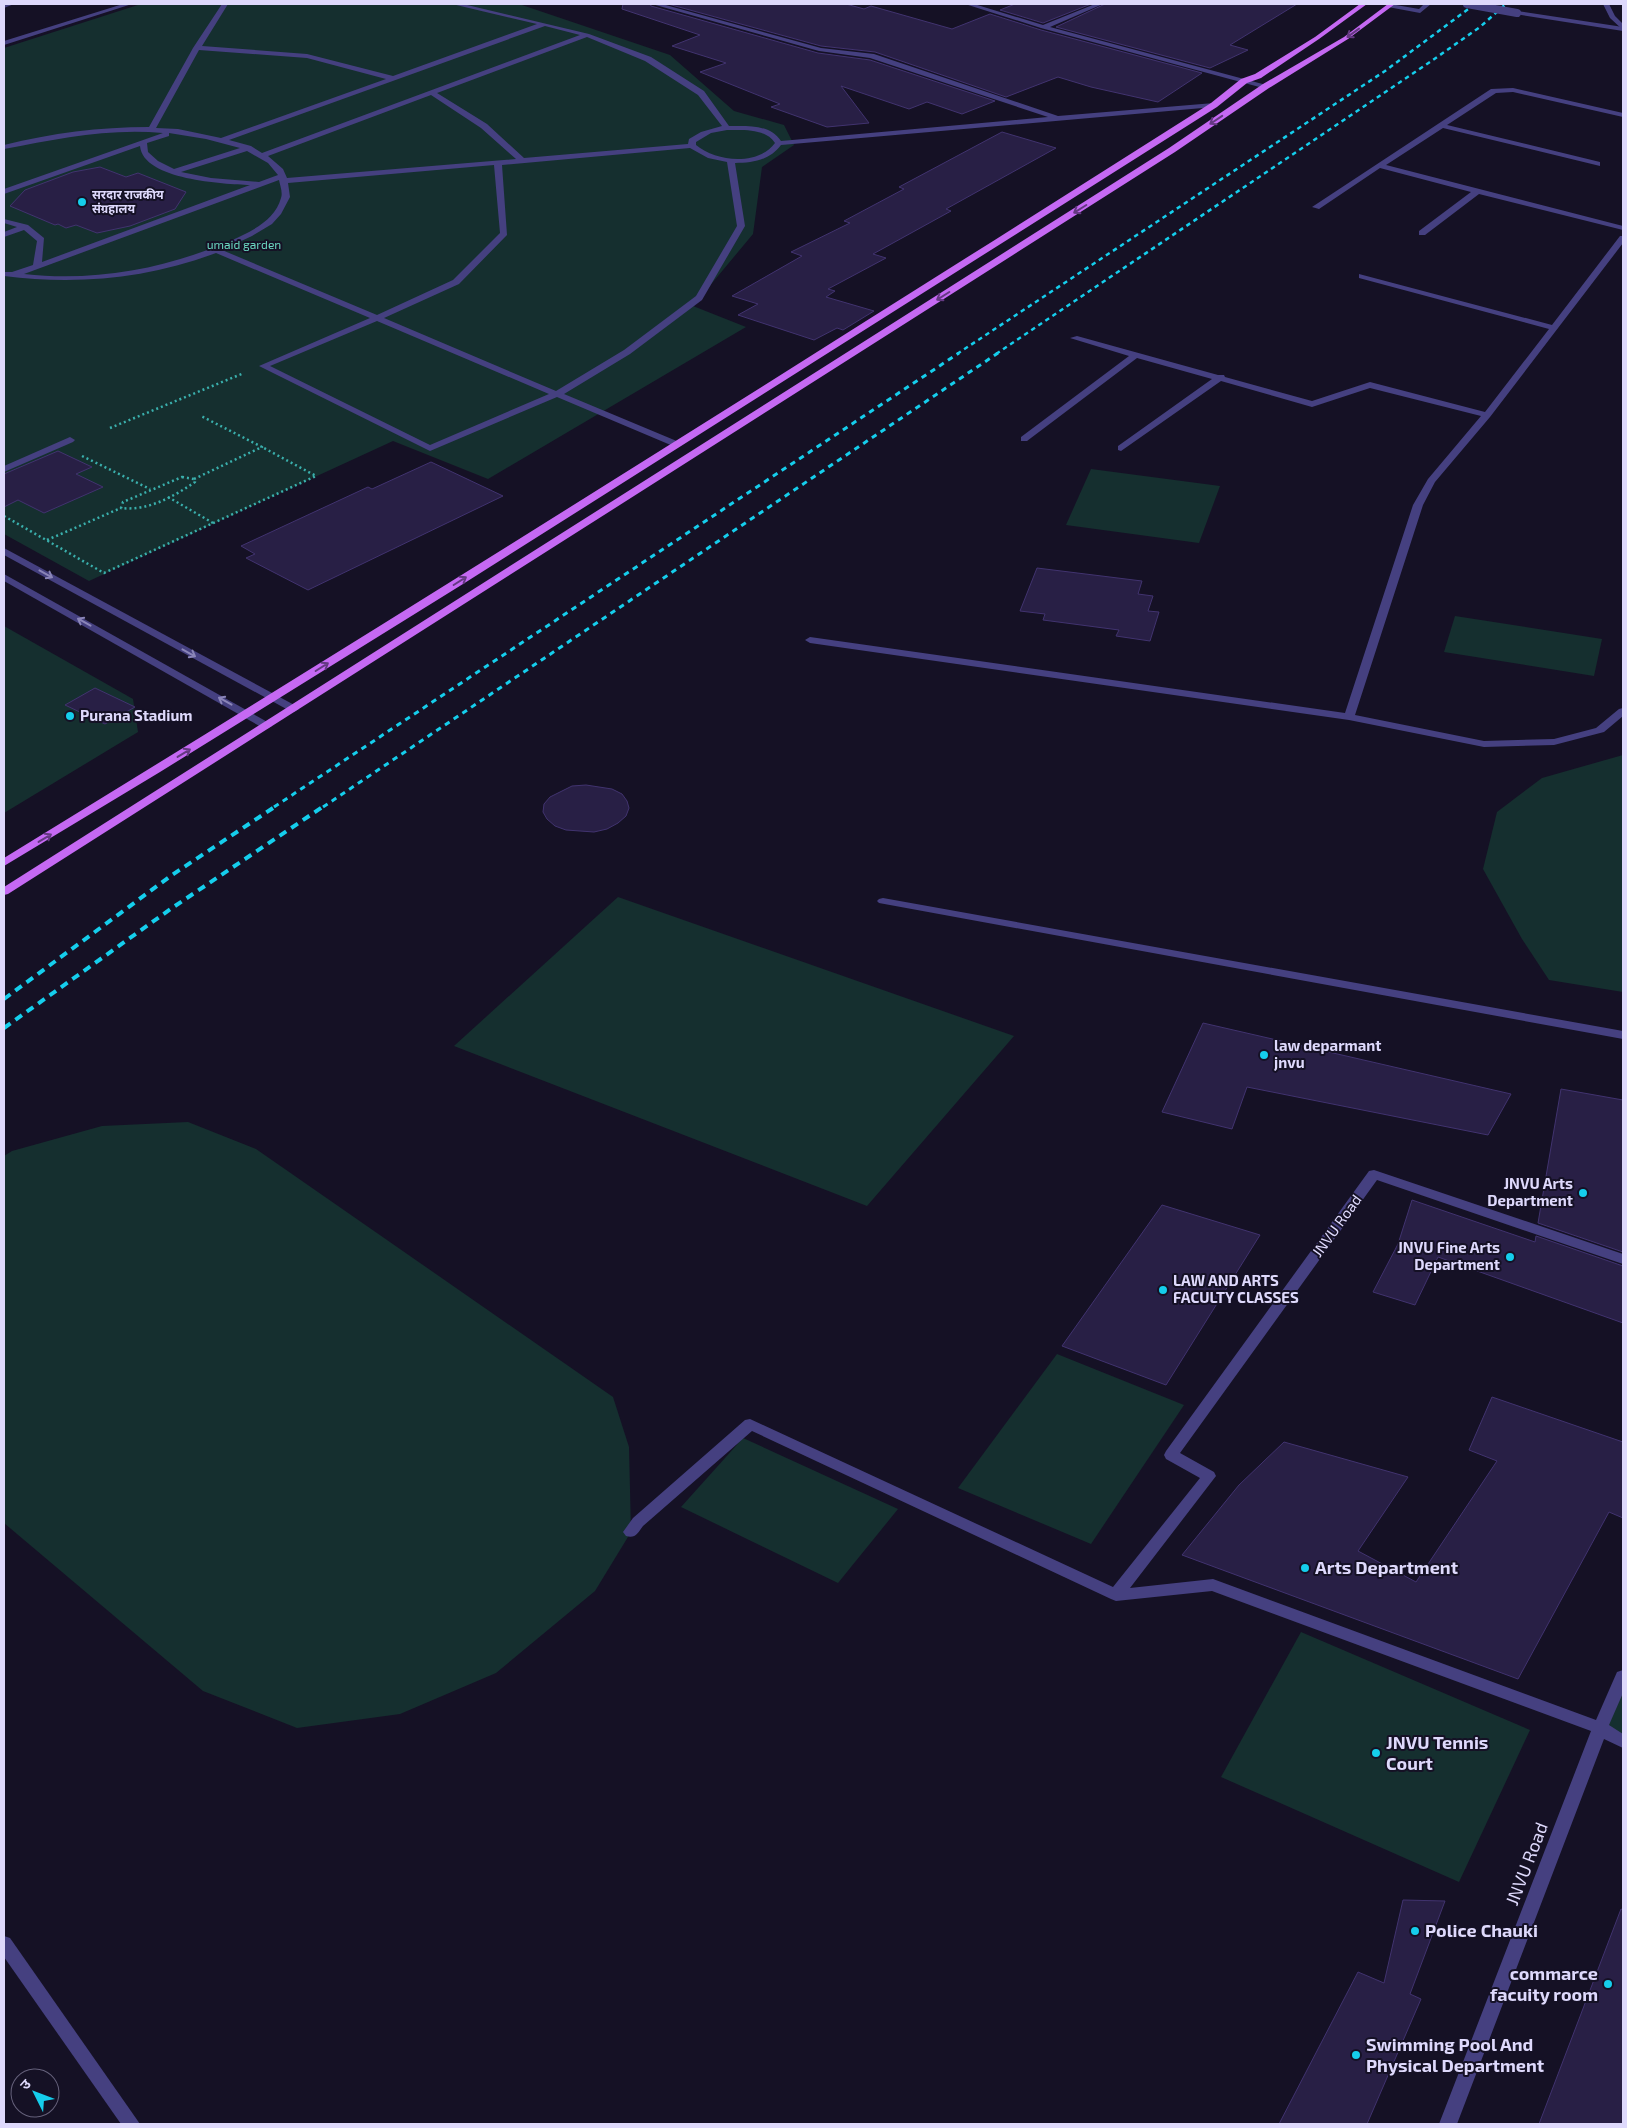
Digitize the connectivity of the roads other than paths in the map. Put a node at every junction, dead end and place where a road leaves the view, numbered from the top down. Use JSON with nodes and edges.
{"nodes":[{"id":1,"x":11,"y":4,"type":"edge"},
{"id":2,"x":129,"y":4,"type":"edge"},
{"id":3,"x":225,"y":4,"type":"edge"},
{"id":4,"x":455,"y":4,"type":"edge"},
{"id":5,"x":656,"y":4,"type":"edge"},
{"id":6,"x":968,"y":4,"type":"edge"},
{"id":7,"x":1100,"y":4,"type":"edge"},
{"id":8,"x":1364,"y":4,"type":"edge"},
{"id":9,"x":1428,"y":4,"type":"edge"},
{"id":10,"x":1467,"y":4,"type":"edge"},
{"id":11,"x":1606,"y":4,"type":"edge"},
{"id":12,"x":1391,"y":5,"type":"edge"},
{"id":13,"x":4,"y":6,"type":"edge"},
{"id":14,"x":545,"y":24,"type":"junction"},
{"id":15,"x":1043,"y":27,"type":"junction"},
{"id":16,"x":1623,"y":28,"type":"edge"},
{"id":17,"x":587,"y":35,"type":"junction"},
{"id":18,"x":4,"y":43,"type":"edge"},
{"id":19,"x":197,"y":48,"type":"junction"},
{"id":20,"x":392,"y":78,"type":"junction"},
{"id":21,"x":1244,"y":81,"type":"junction"},
{"id":22,"x":1266,"y":86,"type":"junction"},
{"id":23,"x":431,"y":92,"type":"junction"},
{"id":24,"x":1214,"y":105,"type":"junction"},
{"id":25,"x":1623,"y":115,"type":"edge"},
{"id":26,"x":1059,"y":118,"type":"junction"},
{"id":27,"x":1440,"y":125,"type":"junction"},
{"id":28,"x":727,"y":128,"type":"junction"},
{"id":29,"x":152,"y":130,"type":"junction"},
{"id":30,"x":171,"y":132,"type":"junction"},
{"id":31,"x":222,"y":140,"type":"junction"},
{"id":32,"x":143,"y":142,"type":"junction"},
{"id":33,"x":779,"y":143,"type":"junction"},
{"id":34,"x":692,"y":146,"type":"junction"},
{"id":35,"x":4,"y":147,"type":"edge"},
{"id":36,"x":248,"y":148,"type":"junction"},
{"id":37,"x":260,"y":156,"type":"junction"},
{"id":38,"x":522,"y":160,"type":"junction"},
{"id":39,"x":731,"y":160,"type":"junction"},
{"id":40,"x":498,"y":162,"type":"junction"},
{"id":41,"x":1597,"y":164,"type":"dead end"},
{"id":42,"x":1380,"y":166,"type":"junction"},
{"id":43,"x":172,"y":172,"type":"junction"},
{"id":44,"x":282,"y":178,"type":"junction"},
{"id":45,"x":263,"y":183,"type":"junction"},
{"id":46,"x":4,"y":192,"type":"edge"},
{"id":47,"x":1476,"y":192,"type":"junction"},
{"id":48,"x":1316,"y":207,"type":"dead end"},
{"id":49,"x":4,"y":221,"type":"edge"},
{"id":50,"x":25,"y":227,"type":"junction"},
{"id":51,"x":1623,"y":228,"type":"edge"},
{"id":52,"x":1422,"y":233,"type":"dead end"},
{"id":53,"x":4,"y":235,"type":"edge"},
{"id":54,"x":1622,"y":241,"type":"edge"},
{"id":55,"x":217,"y":251,"type":"junction"},
{"id":56,"x":37,"y":266,"type":"junction"},
{"id":57,"x":7,"y":275,"type":"edge"},
{"id":58,"x":1362,"y":276,"type":"dead end"},
{"id":59,"x":378,"y":318,"type":"junction"},
{"id":60,"x":1554,"y":328,"type":"junction"},
{"id":61,"x":1074,"y":338,"type":"dead end"},
{"id":62,"x":1135,"y":356,"type":"junction"},
{"id":63,"x":1221,"y":377,"type":"junction"},
{"id":64,"x":557,"y":394,"type":"junction"},
{"id":65,"x":1486,"y":415,"type":"junction"},
{"id":66,"x":1024,"y":439,"type":"dead end"},
{"id":67,"x":70,"y":440,"type":"dead end"},
{"id":68,"x":676,"y":444,"type":"junction"},
{"id":69,"x":1121,"y":448,"type":"dead end"},
{"id":70,"x":4,"y":469,"type":"edge"},
{"id":71,"x":4,"y":551,"type":"edge"},
{"id":72,"x":4,"y":577,"type":"edge"},
{"id":73,"x":810,"y":640,"type":"dead end"},
{"id":74,"x":272,"y":699,"type":"junction"},
{"id":75,"x":294,"y":709,"type":"junction"},
{"id":76,"x":1623,"y":711,"type":"edge"},
{"id":77,"x":248,"y":714,"type":"junction"},
{"id":78,"x":1349,"y":717,"type":"junction"},
{"id":79,"x":267,"y":726,"type":"junction"},
{"id":80,"x":4,"y":863,"type":"edge"},
{"id":81,"x":4,"y":892,"type":"edge"},
{"id":82,"x":883,"y":901,"type":"dead end"},
{"id":83,"x":1623,"y":1035,"type":"edge"},
{"id":84,"x":1623,"y":1259,"type":"edge"},
{"id":85,"x":632,"y":1532,"type":"dead end"},
{"id":86,"x":1116,"y":1595,"type":"junction"},
{"id":87,"x":1623,"y":1676,"type":"edge"},
{"id":88,"x":1600,"y":1728,"type":"junction"},
{"id":89,"x":1623,"y":1742,"type":"edge"},
{"id":90,"x":4,"y":1943,"type":"edge"},
{"id":91,"x":131,"y":2124,"type":"edge"},
{"id":92,"x":1448,"y":2124,"type":"edge"}],
"edges":[{"from":1,"to":13,"type":"street"},
{"from":2,"to":18,"type":"street"},
{"from":3,"to":19,"type":"street"},
{"from":4,"to":14,"type":"street"},
{"from":5,"to":26,"type":"street"},
{"from":6,"to":15,"type":"street"},
{"from":7,"to":15,"type":"street"},
{"from":8,"to":21,"type":"main road"},
{"from":9,"to":12,"type":"street"},
{"from":10,"to":16,"type":"street","bridge":true},
{"from":11,"to":16,"type":"street"},
{"from":12,"to":22,"type":"main road","one_way":true},
{"from":14,"to":17,"type":"street"},
{"from":14,"to":20,"type":"street"},
{"from":15,"to":21,"type":"street"},
{"from":17,"to":23,"type":"street"},
{"from":17,"to":28,"type":"street"},
{"from":19,"to":20,"type":"street"},
{"from":19,"to":29,"type":"street"},
{"from":20,"to":31,"type":"street"},
{"from":21,"to":22,"type":"street"},
{"from":21,"to":24,"type":"main road"},
{"from":22,"to":75,"type":"main road","one_way":true},
{"from":23,"to":37,"type":"street"},
{"from":23,"to":38,"type":"street"},
{"from":24,"to":26,"type":"street"},
{"from":24,"to":68,"type":"main road"},
{"from":25,"to":27,"type":"street"},
{"from":26,"to":33,"type":"street"},
{"from":27,"to":41,"type":"street"},
{"from":27,"to":42,"type":"street"},
{"from":28,"to":33,"type":"street"},
{"from":28,"to":34,"type":"street"},
{"from":29,"to":30,"type":"street"},
{"from":29,"to":35,"type":"street"},
{"from":30,"to":31,"type":"street"},
{"from":30,"to":32,"type":"street"},
{"from":31,"to":36,"type":"street"},
{"from":32,"to":43,"type":"street"},
{"from":32,"to":46,"type":"street"},
{"from":33,"to":39,"type":"street"},
{"from":34,"to":38,"type":"street"},
{"from":34,"to":39,"type":"street"},
{"from":36,"to":37,"type":"street"},
{"from":36,"to":43,"type":"street"},
{"from":37,"to":44,"type":"street"},
{"from":38,"to":40,"type":"street"},
{"from":39,"to":64,"type":"street"},
{"from":40,"to":44,"type":"street"},
{"from":40,"to":59,"type":"street"},
{"from":42,"to":47,"type":"street"},
{"from":42,"to":48,"type":"street"},
{"from":43,"to":45,"type":"street"},
{"from":44,"to":45,"type":"street"},
{"from":44,"to":55,"type":"street"},
{"from":45,"to":56,"type":"street"},
{"from":47,"to":51,"type":"street"},
{"from":47,"to":52,"type":"street"},
{"from":49,"to":50,"type":"street"},
{"from":50,"to":53,"type":"street"},
{"from":50,"to":56,"type":"street"},
{"from":54,"to":60,"type":"street"},
{"from":55,"to":57,"type":"street"},
{"from":55,"to":59,"type":"street"},
{"from":56,"to":57,"type":"street"},
{"from":58,"to":60,"type":"street"},
{"from":59,"to":64,"type":"street"},
{"from":59,"to":64,"type":"street"},
{"from":60,"to":65,"type":"street"},
{"from":61,"to":62,"type":"street"},
{"from":62,"to":63,"type":"street"},
{"from":62,"to":66,"type":"street"},
{"from":63,"to":65,"type":"street"},
{"from":63,"to":69,"type":"street"},
{"from":64,"to":68,"type":"street"},
{"from":65,"to":78,"type":"street"},
{"from":67,"to":70,"type":"street"},
{"from":74,"to":68,"type":"main road","one_way":true},
{"from":71,"to":74,"type":"street","one_way":true},
{"from":77,"to":72,"type":"street","one_way":true},
{"from":73,"to":78,"type":"street"},
{"from":74,"to":75,"type":"street"},
{"from":74,"to":77,"type":"main road"},
{"from":75,"to":79,"type":"main road"},
{"from":76,"to":78,"type":"street"},
{"from":77,"to":79,"type":"street"},
{"from":80,"to":77,"type":"main road","one_way":true},
{"from":79,"to":81,"type":"main road"},
{"from":82,"to":83,"type":"street"},
{"from":84,"to":86,"type":"street","name":"JNVU Road"},
{"from":85,"to":86,"type":"street"},
{"from":86,"to":88,"type":"street"},
{"from":87,"to":88,"type":"street","name":"JNVU Road"},
{"from":88,"to":89,"type":"street"},
{"from":88,"to":92,"type":"street","name":"JNVU Road"},
{"from":90,"to":91,"type":"street"}]}
